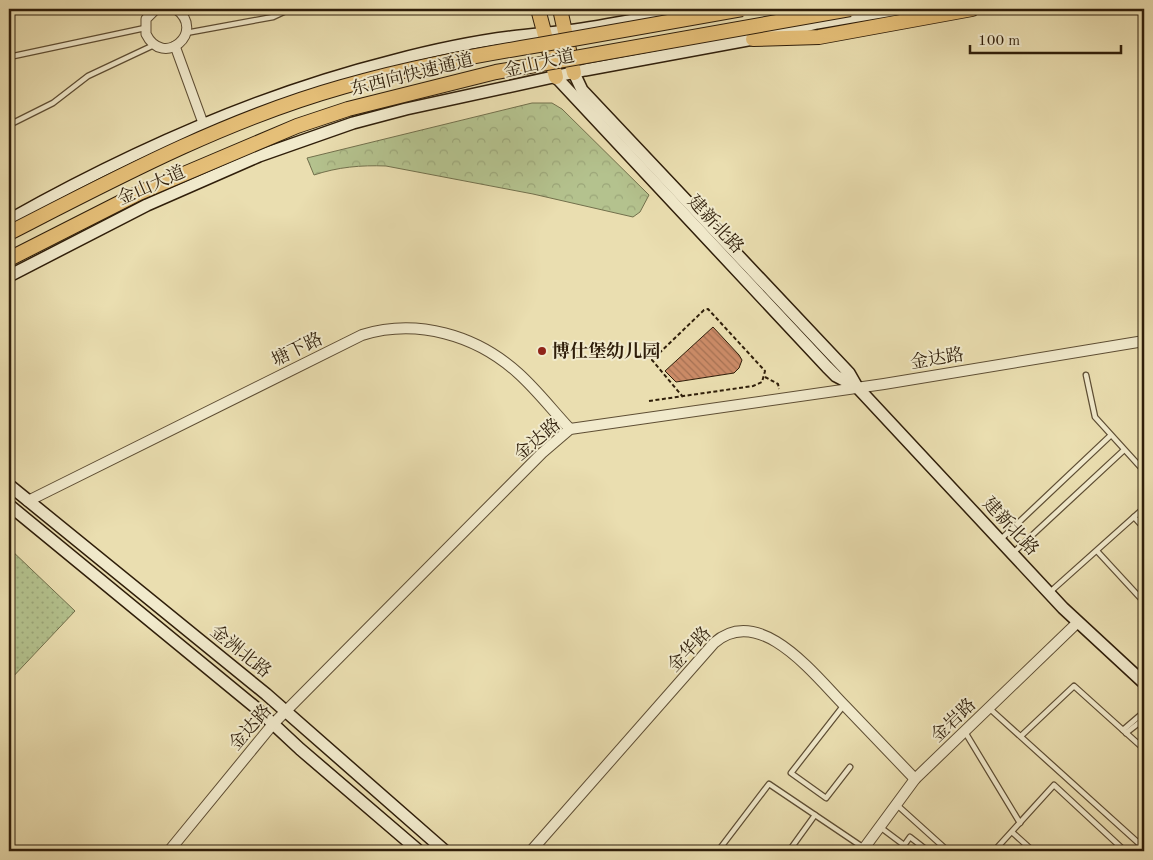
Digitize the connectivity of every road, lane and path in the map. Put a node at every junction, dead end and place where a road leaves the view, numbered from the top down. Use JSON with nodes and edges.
{"nodes":[{"id":1,"x":156,"y":9,"type":"edge"},
{"id":2,"x":176,"y":9,"type":"edge"},
{"id":3,"x":290,"y":9,"type":"edge"},
{"id":4,"x":538,"y":9,"type":"edge"},
{"id":5,"x":560,"y":9,"type":"edge"},
{"id":6,"x":694,"y":9,"type":"edge"},
{"id":7,"x":742,"y":9,"type":"edge"},
{"id":8,"x":850,"y":9,"type":"edge"},
{"id":9,"x":898,"y":9,"type":"edge"},
{"id":10,"x":972,"y":9,"type":"edge"},
{"id":11,"x":145,"y":28,"type":"junction"},
{"id":12,"x":565,"y":31,"type":"junction"},
{"id":13,"x":186,"y":33,"type":"junction"},
{"id":14,"x":545,"y":33,"type":"junction"},
{"id":15,"x":753,"y":39,"type":"junction"},
{"id":16,"x":154,"y":45,"type":"junction"},
{"id":17,"x":176,"y":46,"type":"junction"},
{"id":18,"x":9,"y":57,"type":"edge"},
{"id":19,"x":574,"y":73,"type":"junction"},
{"id":20,"x":556,"y":77,"type":"junction"},
{"id":21,"x":203,"y":123,"type":"junction"},
{"id":22,"x":9,"y":125,"type":"edge"},
{"id":23,"x":9,"y":220,"type":"edge"},
{"id":24,"x":9,"y":233,"type":"edge"},
{"id":25,"x":9,"y":259,"type":"edge"},
{"id":26,"x":10,"y":272,"type":"edge"},
{"id":27,"x":1144,"y":341,"type":"edge"},
{"id":28,"x":1086,"y":376,"type":"dead end"},
{"id":29,"x":765,"y":377,"type":"junction"},
{"id":30,"x":857,"y":387,"type":"junction"},
{"id":31,"x":683,"y":396,"type":"junction"},
{"id":32,"x":781,"y":398,"type":"junction"},
{"id":33,"x":649,"y":402,"type":"dead end"},
{"id":34,"x":570,"y":429,"type":"junction"},
{"id":35,"x":1110,"y":436,"type":"junction"},
{"id":36,"x":1124,"y":450,"type":"junction"},
{"id":37,"x":1144,"y":471,"type":"edge"},
{"id":38,"x":9,"y":485,"type":"edge"},
{"id":39,"x":28,"y":501,"type":"junction"},
{"id":40,"x":1144,"y":508,"type":"edge"},
{"id":41,"x":10,"y":509,"type":"edge"},
{"id":42,"x":1134,"y":517,"type":"junction"},
{"id":43,"x":1144,"y":528,"type":"edge"},
{"id":44,"x":1000,"y":540,"type":"junction"},
{"id":45,"x":1097,"y":551,"type":"junction"},
{"id":46,"x":1013,"y":553,"type":"junction"},
{"id":47,"x":1049,"y":593,"type":"junction"},
{"id":48,"x":1144,"y":602,"type":"edge"},
{"id":49,"x":1078,"y":622,"type":"junction"},
{"id":50,"x":1144,"y":683,"type":"edge"},
{"id":51,"x":844,"y":705,"type":"junction"},
{"id":52,"x":989,"y":707,"type":"junction"},
{"id":53,"x":286,"y":711,"type":"junction"},
{"id":54,"x":1144,"y":712,"type":"edge"},
{"id":55,"x":1144,"y":719,"type":"edge"},
{"id":56,"x":273,"y":724,"type":"junction"},
{"id":57,"x":965,"y":731,"type":"junction"},
{"id":58,"x":1125,"y":731,"type":"junction"},
{"id":59,"x":1021,"y":736,"type":"junction"},
{"id":60,"x":1144,"y":749,"type":"edge"},
{"id":61,"x":850,"y":767,"type":"dead end"},
{"id":62,"x":915,"y":779,"type":"junction"},
{"id":63,"x":896,"y":804,"type":"junction"},
{"id":64,"x":815,"y":815,"type":"junction"},
{"id":65,"x":1020,"y":823,"type":"junction"},
{"id":66,"x":880,"y":827,"type":"junction"},
{"id":67,"x":1012,"y":832,"type":"junction"},
{"id":68,"x":904,"y":845,"type":"junction"},
{"id":69,"x":1144,"y":848,"type":"edge"},
{"id":70,"x":864,"y":850,"type":"edge"},
{"id":71,"x":169,"y":851,"type":"edge"},
{"id":72,"x":419,"y":851,"type":"edge"},
{"id":73,"x":445,"y":851,"type":"edge"},
{"id":74,"x":531,"y":851,"type":"edge"},
{"id":75,"x":718,"y":851,"type":"edge"},
{"id":76,"x":790,"y":851,"type":"edge"},
{"id":77,"x":900,"y":851,"type":"edge"},
{"id":78,"x":928,"y":851,"type":"edge"},
{"id":79,"x":948,"y":851,"type":"edge"},
{"id":80,"x":994,"y":851,"type":"edge"},
{"id":81,"x":1033,"y":851,"type":"edge"},
{"id":82,"x":1125,"y":851,"type":"edge"}],
"edges":[{"from":1,"to":11,"type":"street"},
{"from":2,"to":13,"type":"street"},
{"from":3,"to":13,"type":"lane"},
{"from":4,"to":14,"type":"main road"},
{"from":5,"to":12,"type":"main road"},
{"from":6,"to":12,"type":"main road","name":"金山大道"},
{"from":7,"to":24,"type":"main road","name":"东西向快速通道","bridge":true},
{"from":8,"to":25,"type":"main road","name":"东西向快速通道","bridge":true},
{"from":9,"to":15,"type":"main road","name":"金山大道"},
{"from":10,"to":15,"type":"main road"},
{"from":11,"to":16,"type":"street"},
{"from":11,"to":18,"type":"lane"},
{"from":12,"to":14,"type":"main road","name":"金山大道"},
{"from":12,"to":19,"type":"main road"},
{"from":13,"to":17,"type":"street"},
{"from":14,"to":20,"type":"main road"},
{"from":14,"to":21,"type":"main road","name":"金山大道"},
{"from":15,"to":19,"type":"main road","name":"金山大道"},
{"from":16,"to":17,"type":"street"},
{"from":16,"to":22,"type":"lane"},
{"from":17,"to":21,"type":"street"},
{"from":19,"to":20,"type":"main road","name":"金山大道"},
{"from":19,"to":30,"type":"main road","name":"建新北路"},
{"from":20,"to":26,"type":"main road","name":"金山大道"},
{"from":20,"to":30,"type":"main road","name":"建新北路"},
{"from":21,"to":23,"type":"main road","name":"金山大道"},
{"from":27,"to":30,"type":"street","name":"金达路"},
{"from":28,"to":35,"type":"lane"},
{"from":29,"to":31,"type":"path"},
{"from":29,"to":31,"type":"path"},
{"from":29,"to":32,"type":"path"},
{"from":30,"to":32,"type":"street","name":"金达路"},
{"from":30,"to":44,"type":"main road","name":"建新北路"},
{"from":31,"to":33,"type":"path"},
{"from":32,"to":34,"type":"street","name":"金达路"},
{"from":34,"to":39,"type":"street","name":"塘下路"},
{"from":34,"to":53,"type":"street","name":"金达路"},
{"from":35,"to":36,"type":"lane"},
{"from":35,"to":44,"type":"lane"},
{"from":36,"to":37,"type":"lane"},
{"from":36,"to":46,"type":"lane"},
{"from":38,"to":39,"type":"main road","name":"金洲北路"},
{"from":39,"to":53,"type":"main road","name":"金洲北路"},
{"from":40,"to":42,"type":"lane"},
{"from":41,"to":56,"type":"main road","name":"金洲北路"},
{"from":42,"to":43,"type":"lane"},
{"from":42,"to":45,"type":"lane"},
{"from":44,"to":46,"type":"main road","name":"建新北路"},
{"from":45,"to":47,"type":"lane"},
{"from":45,"to":48,"type":"lane"},
{"from":46,"to":47,"type":"main road","name":"建新北路"},
{"from":47,"to":49,"type":"main road","name":"建新北路"},
{"from":49,"to":50,"type":"main road","name":"建新北路"},
{"from":49,"to":52,"type":"street","name":"金岩路"},
{"from":51,"to":61,"type":"lane"},
{"from":51,"to":62,"type":"street","name":"金华路"},
{"from":51,"to":74,"type":"street","name":"金华路"},
{"from":52,"to":57,"type":"street","name":"金岩路"},
{"from":52,"to":59,"type":"lane"},
{"from":53,"to":56,"type":"street","name":"金达路"},
{"from":53,"to":73,"type":"main road","name":"金洲北路"},
{"from":54,"to":58,"type":"lane"},
{"from":55,"to":58,"type":"lane"},
{"from":56,"to":71,"type":"street","name":"金达路"},
{"from":56,"to":72,"type":"main road","name":"金洲北路"},
{"from":57,"to":62,"type":"street","name":"金岩路"},
{"from":57,"to":65,"type":"lane"},
{"from":58,"to":59,"type":"lane"},
{"from":58,"to":60,"type":"lane"},
{"from":59,"to":69,"type":"lane"},
{"from":62,"to":63,"type":"street","name":"金岩路"},
{"from":63,"to":66,"type":"street","name":"金岩路"},
{"from":63,"to":79,"type":"lane"},
{"from":64,"to":70,"type":"lane"},
{"from":64,"to":75,"type":"lane"},
{"from":64,"to":76,"type":"lane"},
{"from":65,"to":67,"type":"lane"},
{"from":65,"to":82,"type":"lane"},
{"from":66,"to":68,"type":"lane"},
{"from":66,"to":70,"type":"street","name":"金岩路"},
{"from":67,"to":80,"type":"lane"},
{"from":67,"to":81,"type":"lane"},
{"from":68,"to":77,"type":"lane"},
{"from":68,"to":78,"type":"lane"}]}
